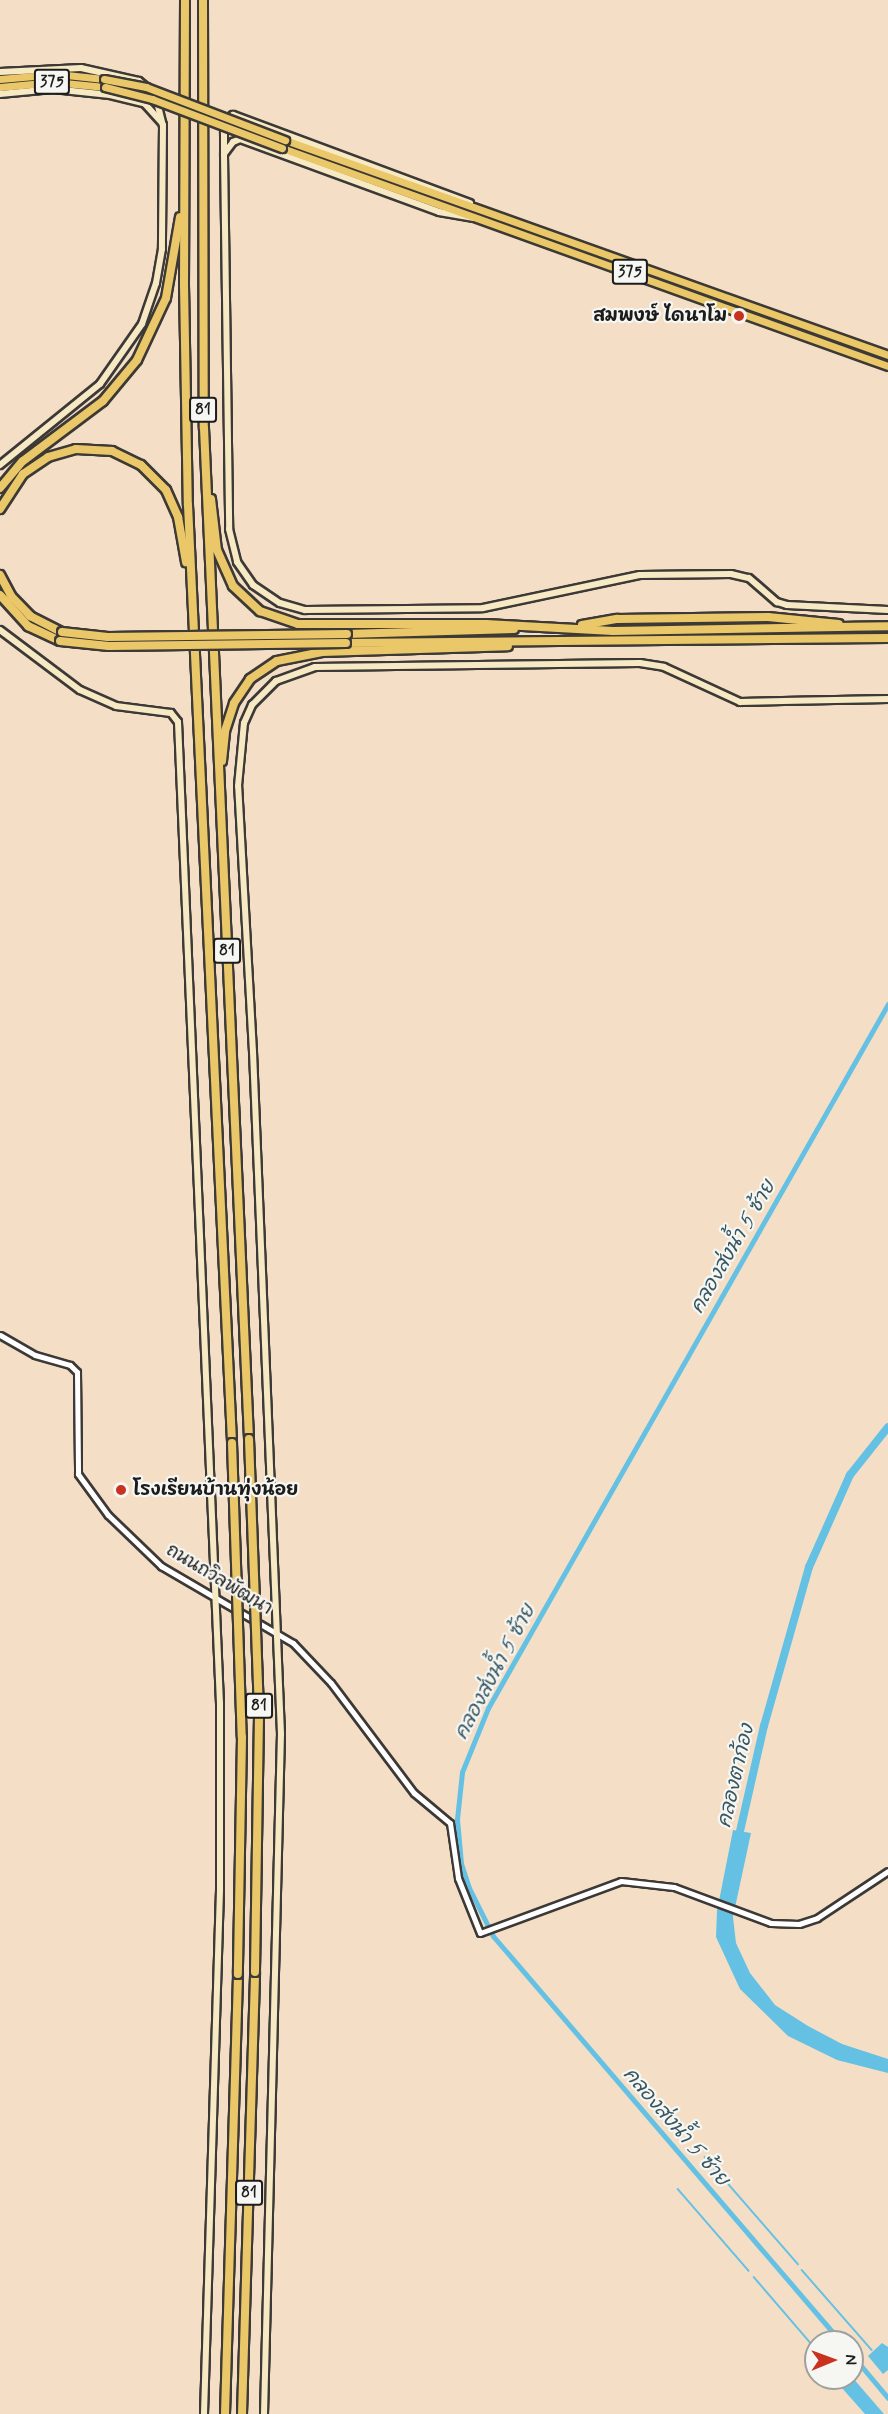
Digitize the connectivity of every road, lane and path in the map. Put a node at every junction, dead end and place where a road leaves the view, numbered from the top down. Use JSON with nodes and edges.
{"nodes":[{"id":1,"x":185,"y":0,"type":"edge"},
{"id":2,"x":203,"y":0,"type":"edge"},
{"id":3,"x":0,"y":72,"type":"edge"},
{"id":4,"x":0,"y":79,"type":"edge"},
{"id":5,"x":142,"y":82,"type":"junction"},
{"id":6,"x":104,"y":83,"type":"junction"},
{"id":7,"x":0,"y":87,"type":"edge"},
{"id":8,"x":0,"y":94,"type":"edge"},
{"id":9,"x":141,"y":102,"type":"junction"},
{"id":10,"x":251,"y":121,"type":"junction"},
{"id":11,"x":163,"y":125,"type":"junction"},
{"id":12,"x":185,"y":131,"type":"junction"},
{"id":13,"x":240,"y":140,"type":"junction"},
{"id":14,"x":224,"y":155,"type":"junction"},
{"id":15,"x":484,"y":212,"type":"junction"},
{"id":16,"x":476,"y":219,"type":"junction"},
{"id":17,"x":537,"y":230,"type":"junction"},
{"id":18,"x":534,"y":239,"type":"junction"},
{"id":19,"x":888,"y":355,"type":"edge"},
{"id":20,"x":888,"y":366,"type":"edge"},
{"id":21,"x":204,"y":428,"type":"junction"},
{"id":22,"x":0,"y":465,"type":"edge"},
{"id":23,"x":0,"y":488,"type":"edge"},
{"id":24,"x":0,"y":509,"type":"edge"},
{"id":25,"x":0,"y":575,"type":"edge"},
{"id":26,"x":0,"y":596,"type":"edge"},
{"id":27,"x":193,"y":609,"type":"junction"},
{"id":28,"x":888,"y":610,"type":"edge"},
{"id":29,"x":852,"y":626,"type":"junction"},
{"id":30,"x":888,"y":626,"type":"edge"},
{"id":31,"x":521,"y":627,"type":"junction"},
{"id":32,"x":576,"y":627,"type":"junction"},
{"id":33,"x":0,"y":630,"type":"edge"},
{"id":34,"x":888,"y":638,"type":"edge"},
{"id":35,"x":521,"y":643,"type":"junction"},
{"id":36,"x":888,"y":699,"type":"edge"},
{"id":37,"x":220,"y":819,"type":"junction"},
{"id":38,"x":0,"y":1335,"type":"edge"},
{"id":39,"x":216,"y":1598,"type":"junction"},
{"id":40,"x":279,"y":1633,"type":"junction"},
{"id":41,"x":888,"y":1871,"type":"edge"},
{"id":42,"x":204,"y":2414,"type":"edge"},
{"id":43,"x":225,"y":2414,"type":"edge"},
{"id":44,"x":242,"y":2414,"type":"edge"},
{"id":45,"x":264,"y":2414,"type":"edge"}],
"edges":[{"from":1,"to":12,"type":"highway","number":"81"},
{"from":2,"to":21,"type":"highway","number":"81"},
{"from":3,"to":5,"type":"main road"},
{"from":4,"to":6,"type":"main road","number":"375"},
{"from":5,"to":9,"type":"main road"},
{"from":5,"to":11,"type":"main road"},
{"from":6,"to":7,"type":"main road","number":"375"},
{"from":6,"to":15,"type":"main road","number":"375","bridge":true},
{"from":6,"to":16,"type":"main road","number":"375","bridge":true},
{"from":8,"to":9,"type":"main road"},
{"from":9,"to":11,"type":"main road"},
{"from":10,"to":13,"type":"main road"},
{"from":10,"to":14,"type":"main road"},
{"from":10,"to":15,"type":"main road","number":"375"},
{"from":11,"to":22,"type":"main road"},
{"from":12,"to":23,"type":"highway"},
{"from":12,"to":27,"type":"highway","number":"81"},
{"from":13,"to":14,"type":"main road"},
{"from":13,"to":16,"type":"main road","number":"375"},
{"from":14,"to":28,"type":"main road"},
{"from":15,"to":17,"type":"main road","number":"375"},
{"from":16,"to":18,"type":"main road","number":"375"},
{"from":17,"to":18,"type":"main road"},
{"from":17,"to":19,"type":"main road","number":"375"},
{"from":18,"to":20,"type":"main road","number":"375"},
{"from":21,"to":31,"type":"highway"},
{"from":21,"to":37,"type":"highway","number":"81"},
{"from":24,"to":27,"type":"highway"},
{"from":25,"to":31,"type":"highway","bridge":true},
{"from":26,"to":35,"type":"highway","bridge":true},
{"from":27,"to":43,"type":"highway","number":"81","bridge":true},
{"from":29,"to":30,"type":"highway"},
{"from":29,"to":32,"type":"highway"},
{"from":29,"to":32,"type":"highway"},
{"from":31,"to":32,"type":"highway"},
{"from":33,"to":39,"type":"main road"},
{"from":34,"to":35,"type":"highway"},
{"from":35,"to":37,"type":"highway"},
{"from":36,"to":40,"type":"main road"},
{"from":37,"to":44,"type":"highway","number":"81","bridge":true},
{"from":38,"to":39,"type":"street","name":"ถนนถวิลพัฒนา"},
{"from":39,"to":40,"type":"street","name":"ถนนถวิลพัฒนา"},
{"from":39,"to":42,"type":"main road"},
{"from":40,"to":41,"type":"street","name":"ถนนถวิลพัฒนา"},
{"from":40,"to":45,"type":"main road"}]}
